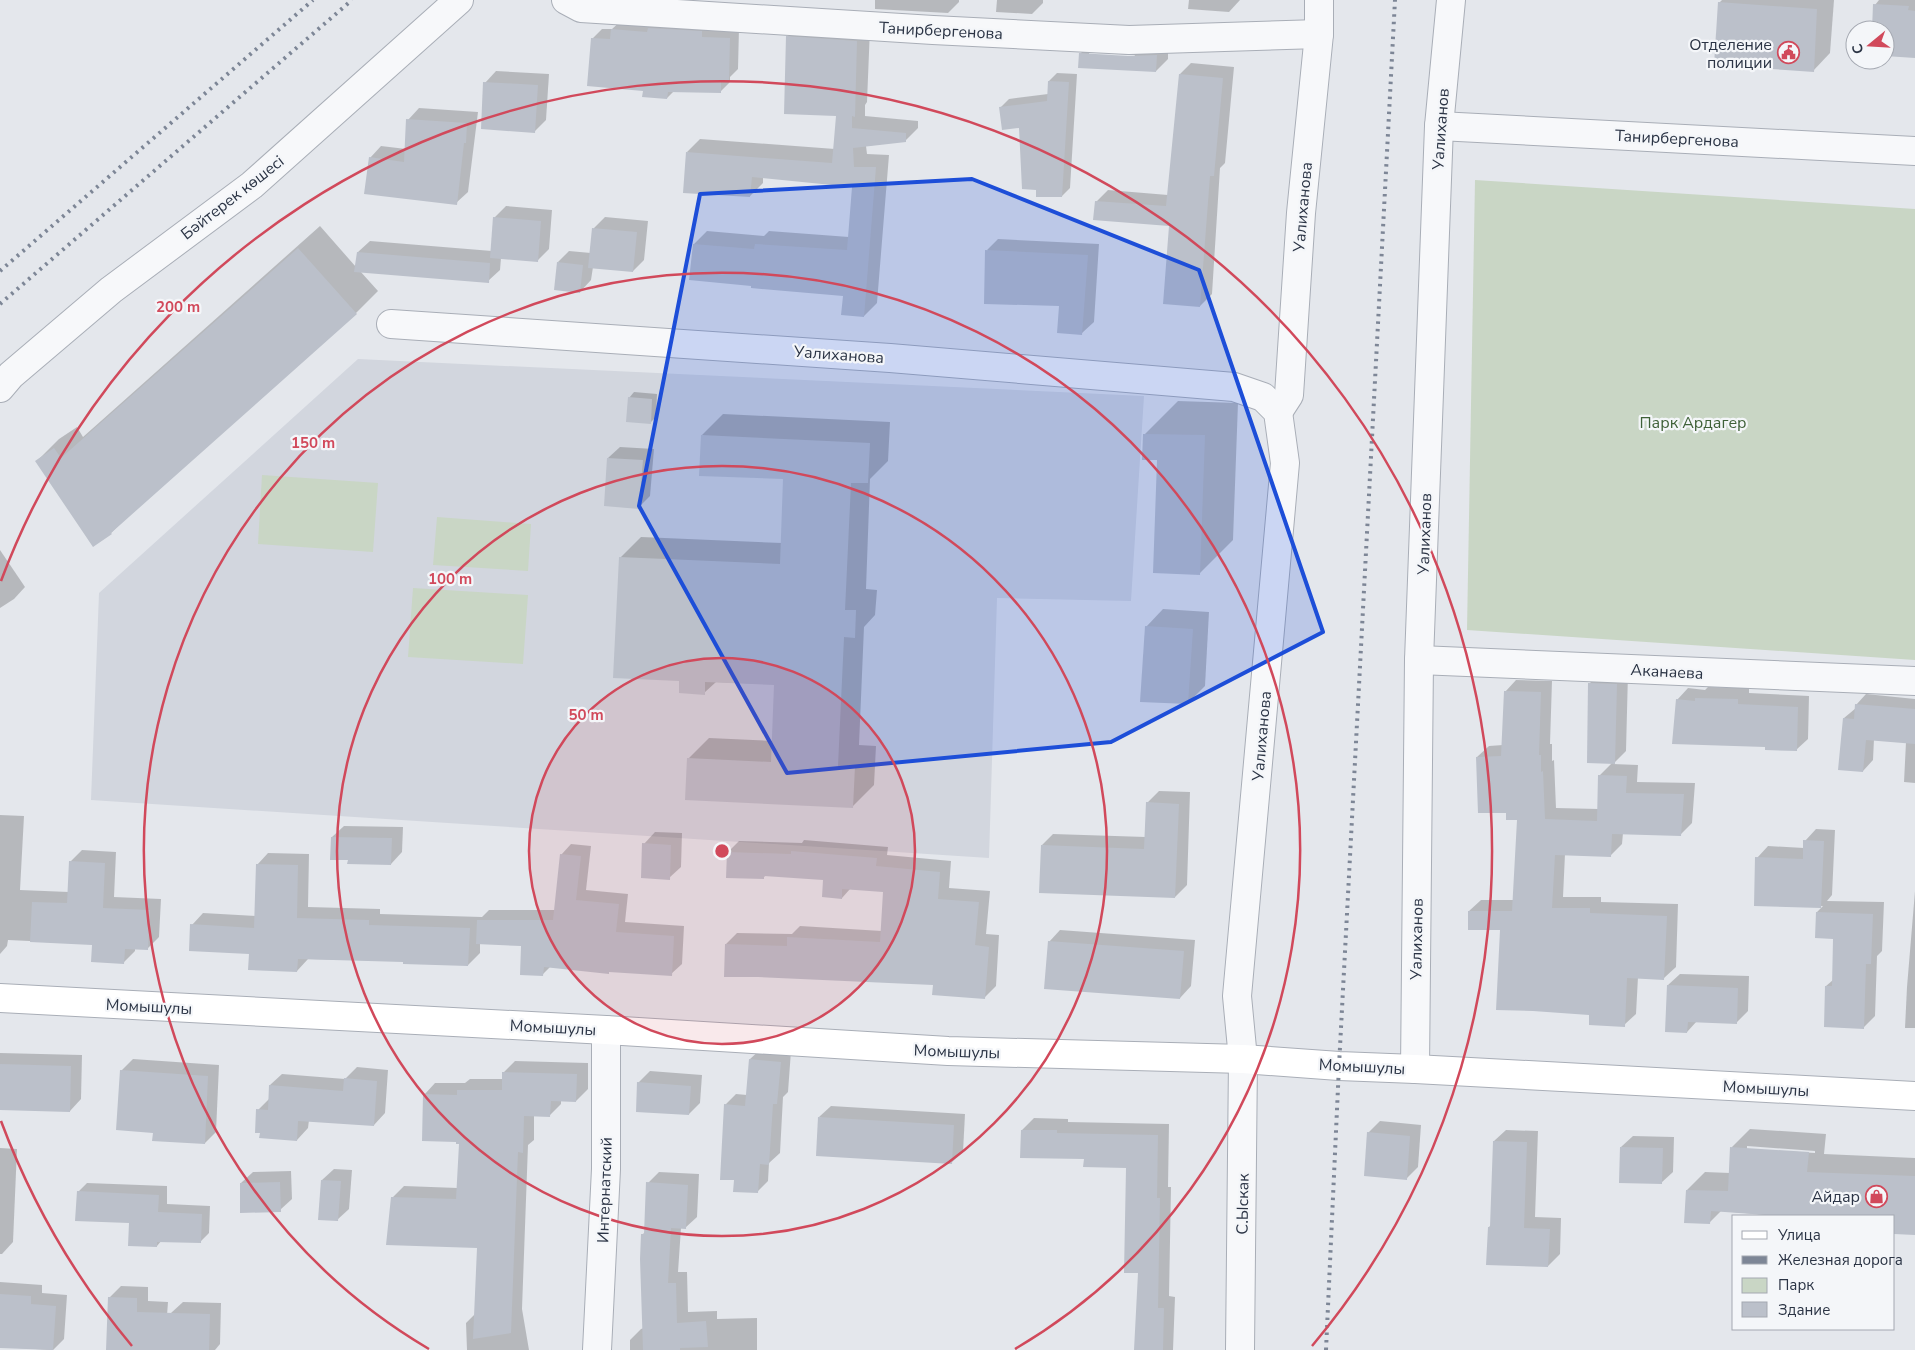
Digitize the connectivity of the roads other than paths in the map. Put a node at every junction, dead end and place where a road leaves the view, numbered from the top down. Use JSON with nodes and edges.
{"nodes":[{"id":1,"x":459,"y":0,"type":"edge"},
{"id":2,"x":566,"y":0,"type":"edge"},
{"id":3,"x":1319,"y":0,"type":"edge"},
{"id":4,"x":1451,"y":0,"type":"edge"},
{"id":5,"x":1319,"y":34,"type":"junction"},
{"id":6,"x":1439,"y":126,"type":"junction"},
{"id":7,"x":1915,"y":151,"type":"edge"},
{"id":8,"x":391,"y":324,"type":"dead end"},
{"id":9,"x":0,"y":388,"type":"edge"},
{"id":10,"x":1278,"y":412,"type":"junction"},
{"id":11,"x":1420,"y":660,"type":"junction"},
{"id":12,"x":1915,"y":682,"type":"edge"},
{"id":13,"x":0,"y":998,"type":"edge"},
{"id":14,"x":606,"y":1030,"type":"junction"},
{"id":15,"x":1243,"y":1059,"type":"junction"},
{"id":16,"x":1415,"y":1069,"type":"junction"},
{"id":17,"x":1915,"y":1096,"type":"edge"},
{"id":18,"x":598,"y":1350,"type":"edge"},
{"id":19,"x":1240,"y":1350,"type":"edge"}],
"edges":[{"from":1,"to":9,"type":"street","name":"Бәйтерек көшесі"},
{"from":2,"to":5,"type":"street","name":"Танирбергенова"},
{"from":3,"to":5,"type":"street","name":"Уалиханова"},
{"from":4,"to":6,"type":"street","name":"Уалиханов"},
{"from":5,"to":10,"type":"street","name":"Уалиханова"},
{"from":6,"to":7,"type":"street","name":"Танирбергенова"},
{"from":6,"to":11,"type":"street","name":"Уалиханов"},
{"from":8,"to":10,"type":"street","name":"Уалиханова"},
{"from":10,"to":15,"type":"street","name":"Уалиханова"},
{"from":11,"to":12,"type":"street","name":"Аканаева"},
{"from":11,"to":16,"type":"street","name":"Уалиханов"},
{"from":13,"to":14,"type":"main road","name":"Момышулы"},
{"from":14,"to":15,"type":"main road","name":"Момышулы"},
{"from":14,"to":18,"type":"street","name":"Интернатский"},
{"from":15,"to":16,"type":"main road","name":"Момышулы"},
{"from":15,"to":19,"type":"street","name":"С.Ыскак"},
{"from":16,"to":17,"type":"main road","name":"Момышулы"}]}
